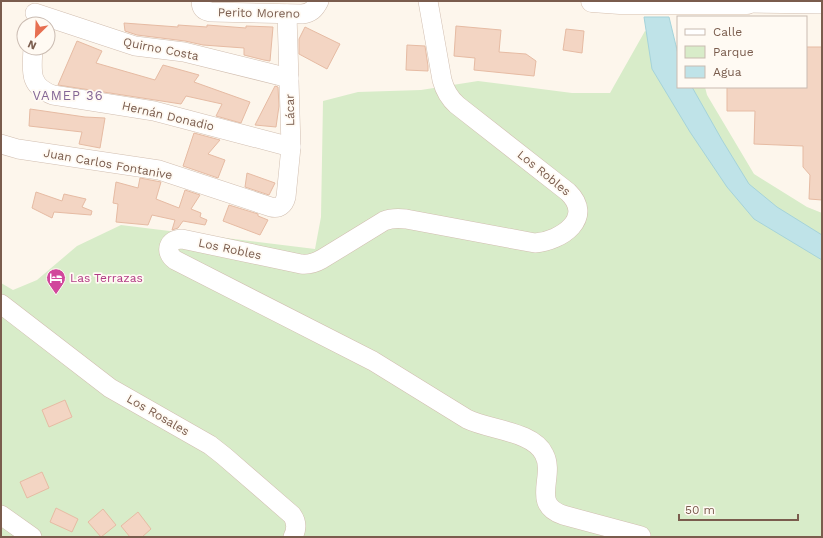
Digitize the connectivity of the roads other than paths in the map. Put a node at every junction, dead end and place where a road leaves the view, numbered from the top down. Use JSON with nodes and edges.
{"nodes":[{"id":1,"x":201,"y":1,"type":"edge"},
{"id":2,"x":319,"y":1,"type":"edge"},
{"id":3,"x":428,"y":1,"type":"edge"},
{"id":4,"x":592,"y":1,"type":"edge"},
{"id":5,"x":747,"y":2,"type":"edge"},
{"id":6,"x":822,"y":4,"type":"edge"},
{"id":7,"x":35,"y":13,"type":"edge"},
{"id":8,"x":287,"y":14,"type":"junction"},
{"id":9,"x":33,"y":56,"type":"edge"},
{"id":10,"x":289,"y":78,"type":"junction"},
{"id":11,"x":1,"y":144,"type":"edge"},
{"id":12,"x":291,"y":147,"type":"junction"},
{"id":13,"x":282,"y":205,"type":"joint"},
{"id":14,"x":1,"y":304,"type":"edge"},
{"id":15,"x":1,"y":515,"type":"edge"},
{"id":16,"x":641,"y":536,"type":"edge"},
{"id":17,"x":32,"y":537,"type":"edge"},
{"id":18,"x":293,"y":537,"type":"edge"}],
"edges":[{"from":1,"to":8,"type":"street","name":"Perito Moreno"},
{"from":2,"to":8,"type":"street","name":"Perito Moreno"},
{"from":3,"to":16,"type":"street","name":"Los Robles"},
{"from":4,"to":5,"type":"main road"},
{"from":5,"to":6,"type":"street"},
{"from":7,"to":10,"type":"street","name":"Quirno Costa"},
{"from":8,"to":10,"type":"street","name":"Lácar"},
{"from":9,"to":12,"type":"street","name":"Hernán Donadio"},
{"from":10,"to":12,"type":"street","name":"Lácar"},
{"from":11,"to":13,"type":"street","name":"Juan Carlos Fontanive"},
{"from":12,"to":13,"type":"street","name":"Lácar"},
{"from":14,"to":18,"type":"street","name":"Los Rosales"},
{"from":15,"to":17,"type":"street"}]}
